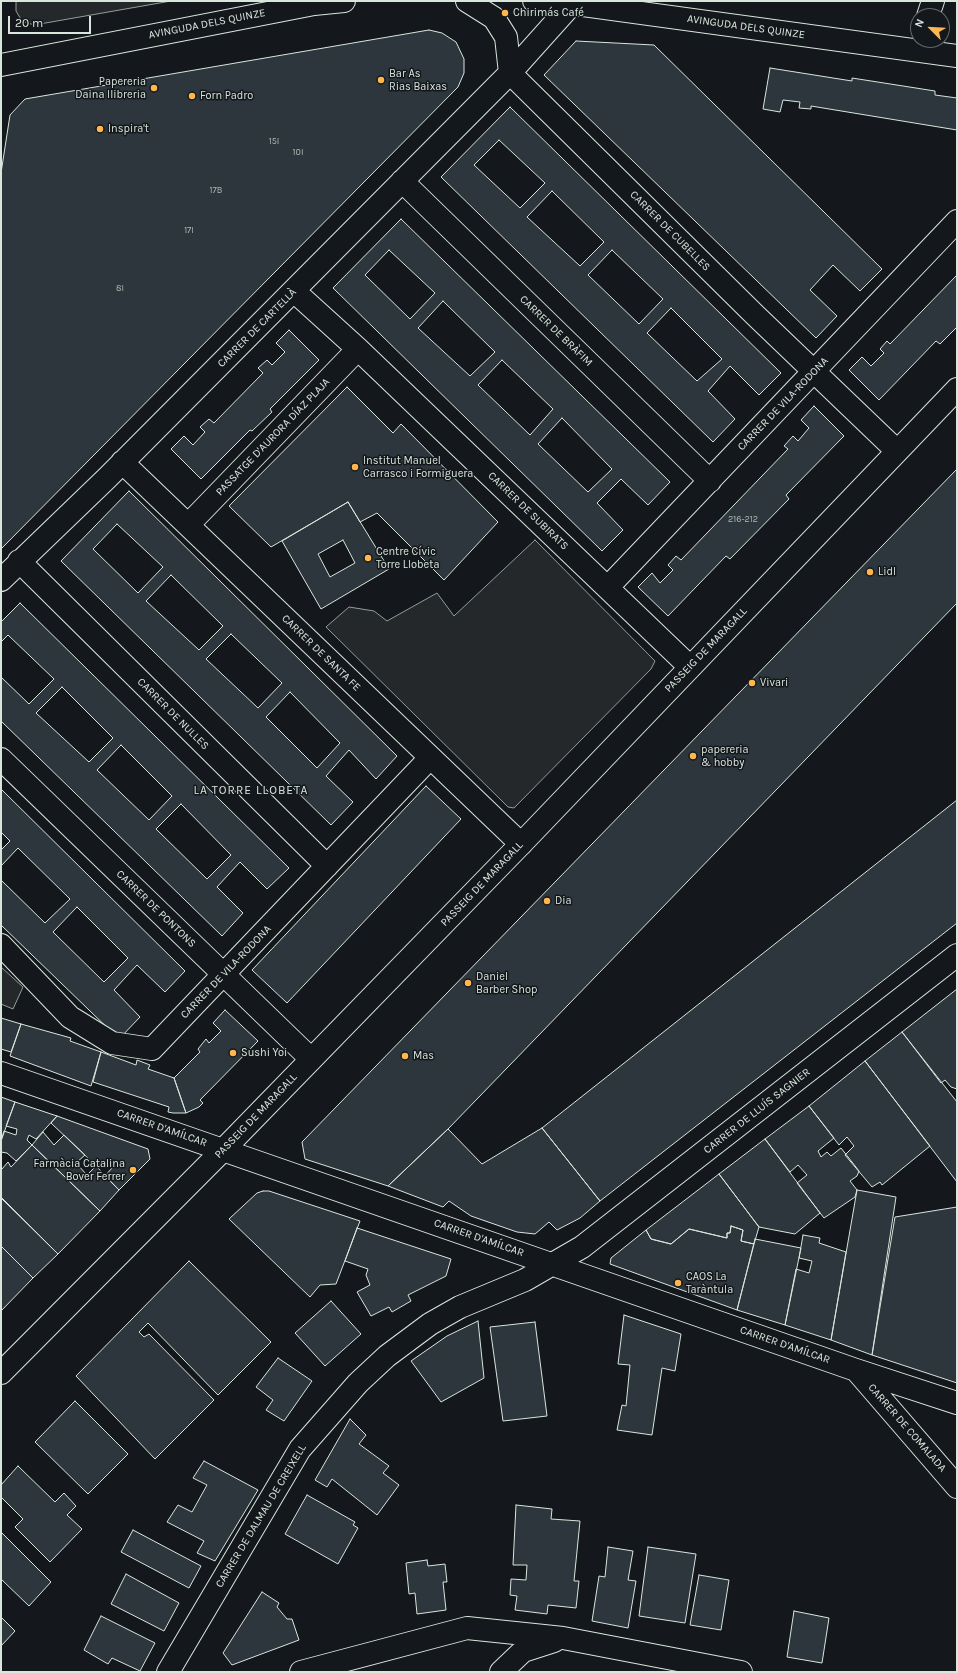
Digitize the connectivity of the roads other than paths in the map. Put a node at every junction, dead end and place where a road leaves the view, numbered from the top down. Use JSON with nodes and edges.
{"nodes":[{"id":1,"x":344,"y":1,"type":"edge"},
{"id":2,"x":467,"y":1,"type":"edge"},
{"id":3,"x":534,"y":1,"type":"edge"},
{"id":4,"x":571,"y":4,"type":"junction"},
{"id":5,"x":910,"y":44,"type":"edge"},
{"id":6,"x":929,"y":48,"type":"edge"},
{"id":7,"x":957,"y":56,"type":"edge"},
{"id":8,"x":1,"y":65,"type":"edge"},
{"id":9,"x":510,"y":73,"type":"junction"},
{"id":10,"x":402,"y":181,"type":"junction"},
{"id":11,"x":957,"y":220,"type":"edge"},
{"id":12,"x":294,"y":291,"type":"junction"},
{"id":13,"x":358,"y":349,"type":"junction"},
{"id":14,"x":814,"y":372,"type":"junction"},
{"id":15,"x":957,"y":389,"type":"edge"},
{"id":16,"x":897,"y":451,"type":"junction"},
{"id":17,"x":122,"y":462,"type":"junction"},
{"id":18,"x":710,"y":481,"type":"junction"},
{"id":19,"x":188,"y":525,"type":"junction"},
{"id":20,"x":19,"y":561,"type":"junction"},
{"id":21,"x":1,"y":580,"type":"edge"},
{"id":22,"x":608,"y":587,"type":"junction"},
{"id":23,"x":690,"y":667,"type":"junction"},
{"id":24,"x":1,"y":758,"type":"edge"},
{"id":25,"x":430,"y":758,"type":"junction"},
{"id":26,"x":521,"y":844,"type":"junction"},
{"id":27,"x":327,"y":866,"type":"junction"},
{"id":28,"x":1,"y":945,"type":"edge"},
{"id":29,"x":957,"y":955,"type":"edge"},
{"id":30,"x":224,"y":974,"type":"junction"},
{"id":31,"x":311,"y":1059,"type":"junction"},
{"id":32,"x":1,"y":1073,"type":"edge"},
{"id":33,"x":224,"y":1149,"type":"junction"},
{"id":34,"x":554,"y":1264,"type":"junction"},
{"id":35,"x":856,"y":1370,"type":"junction"},
{"id":36,"x":1,"y":1373,"type":"edge"},
{"id":37,"x":957,"y":1403,"type":"edge"},
{"id":38,"x":957,"y":1487,"type":"edge"},
{"id":39,"x":563,"y":1638,"type":"junction"},
{"id":40,"x":168,"y":1672,"type":"edge"},
{"id":41,"x":301,"y":1672,"type":"edge"},
{"id":42,"x":501,"y":1672,"type":"edge"},
{"id":43,"x":741,"y":1672,"type":"edge"}],
"edges":[{"from":1,"to":8,"type":"street","name":"AVINGUDA DELS QUINZE"},
{"from":2,"to":9,"type":"street"},
{"from":3,"to":4,"type":"street","name":"AVINGUDA DELS QUINZE"},
{"from":4,"to":5,"type":"street","name":"AVINGUDA DELS QUINZE"},
{"from":4,"to":9,"type":"street","name":"CARRER DE CARTELLÀ"},
{"from":6,"to":7,"type":"street","name":"AVINGUDA DELS QUINZE"},
{"from":9,"to":10,"type":"street","name":"CARRER DE CARTELLÀ"},
{"from":9,"to":14,"type":"street","name":"CARRER DE CUBELLES"},
{"from":10,"to":12,"type":"street","name":"CARRER DE CARTELLÀ"},
{"from":10,"to":18,"type":"street","name":"CARRER DE BRÀFIM"},
{"from":11,"to":14,"type":"street","name":"CARRER DE VILA-RODONA"},
{"from":12,"to":13,"type":"street","name":"CARRER DE SUBIRATS"},
{"from":12,"to":17,"type":"street","name":"CARRER DE CARTELLÀ"},
{"from":13,"to":19,"type":"street","name":"PASSATGE D'AURORA DÍAZ PLAJA"},
{"from":13,"to":22,"type":"street","name":"CARRER DE SUBIRATS"},
{"from":14,"to":16,"type":"street","name":"CARRER DE CUBELLES"},
{"from":14,"to":18,"type":"street","name":"CARRER DE VILA-RODONA"},
{"from":15,"to":16,"type":"street","name":"PASSEIG DE MARAGALL"},
{"from":16,"to":23,"type":"street","name":"PASSEIG DE MARAGALL"},
{"from":17,"to":19,"type":"street","name":"CARRER DE SANTA FE"},
{"from":17,"to":20,"type":"street","name":"CARRER DE CARTELLÀ"},
{"from":18,"to":22,"type":"street","name":"CARRER DE VILA-RODONA"},
{"from":19,"to":25,"type":"street","name":"CARRER DE SANTA FE"},
{"from":20,"to":21,"type":"street","name":"CARRER DE CARTELLÀ"},
{"from":20,"to":27,"type":"street","name":"CARRER DE NULLES"},
{"from":22,"to":23,"type":"street","name":"CARRER DE SUBIRATS"},
{"from":23,"to":26,"type":"street","name":"PASSEIG DE MARAGALL"},
{"from":24,"to":30,"type":"street","name":"CARRER DE PONTONS"},
{"from":25,"to":26,"type":"street","name":"CARRER DE SANTA FE"},
{"from":25,"to":27,"type":"street","name":"CARRER DE VILA-RODONA"},
{"from":26,"to":31,"type":"street","name":"PASSEIG DE MARAGALL"},
{"from":27,"to":30,"type":"street","name":"CARRER DE VILA-RODONA"},
{"from":28,"to":30,"type":"street","name":"CARRER DE VILA-RODONA"},
{"from":29,"to":34,"type":"street","name":"CARRER DE LLUÍS SAGNIER"},
{"from":30,"to":31,"type":"street","name":"CARRER DE PONTONS"},
{"from":31,"to":33,"type":"street","name":"PASSEIG DE MARAGALL"},
{"from":32,"to":33,"type":"street","name":"CARRER D'AMÍLCAR"},
{"from":33,"to":34,"type":"street","name":"CARRER D'AMÍLCAR"},
{"from":33,"to":36,"type":"street","name":"PASSEIG DE MARAGALL"},
{"from":34,"to":35,"type":"street","name":"CARRER D'AMÍLCAR"},
{"from":34,"to":40,"type":"street","name":"CARRER DE DALMAU DE CREIXELL"},
{"from":35,"to":37,"type":"street","name":"CARRER D'AMÍLCAR"},
{"from":35,"to":38,"type":"street","name":"CARRER DE COMALADA"},
{"from":39,"to":41,"type":"street"},
{"from":39,"to":42,"type":"street"},
{"from":39,"to":43,"type":"street"}]}
